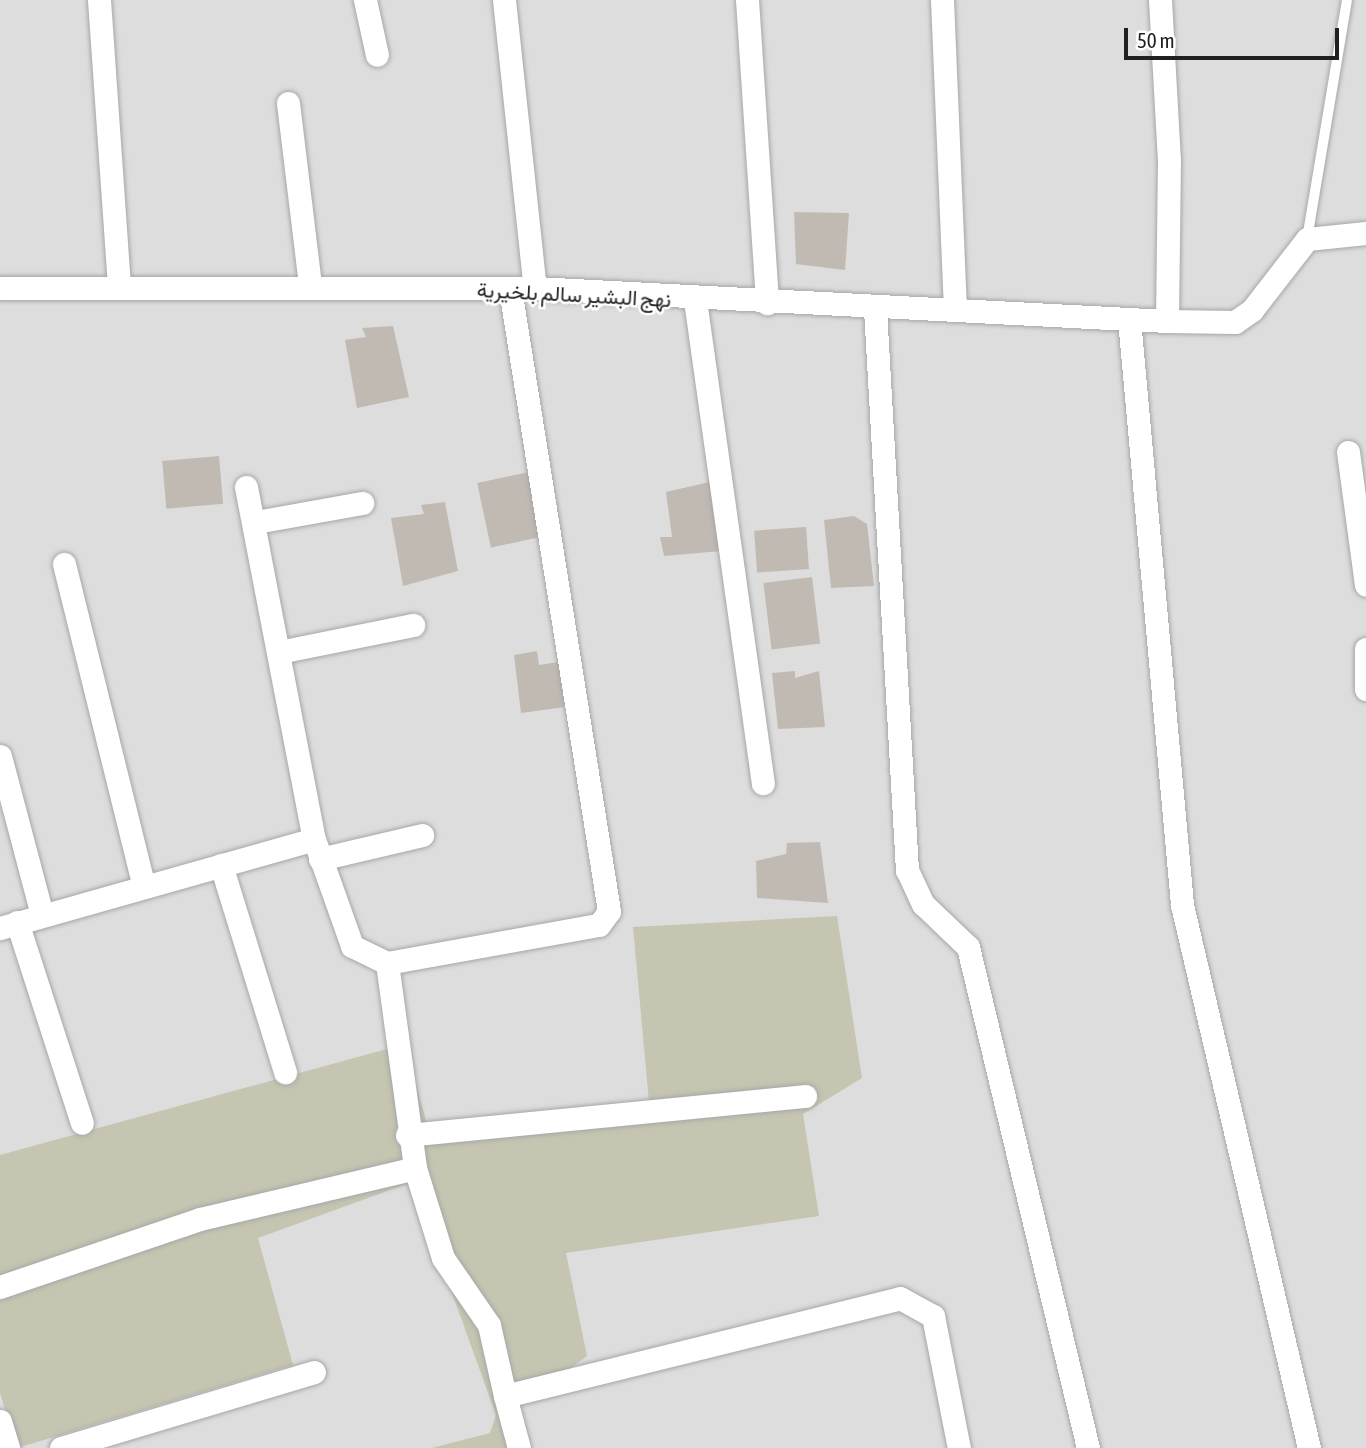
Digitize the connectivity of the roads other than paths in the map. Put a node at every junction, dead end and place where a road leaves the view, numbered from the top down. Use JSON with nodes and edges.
{"nodes":[{"id":1,"x":99,"y":0,"type":"edge"},
{"id":2,"x":365,"y":0,"type":"edge"},
{"id":3,"x":503,"y":0,"type":"edge"},
{"id":4,"x":747,"y":0,"type":"edge"},
{"id":5,"x":942,"y":0,"type":"edge"},
{"id":6,"x":1160,"y":0,"type":"edge"},
{"id":7,"x":1347,"y":0,"type":"edge"},
{"id":8,"x":377,"y":55,"type":"dead end"},
{"id":9,"x":288,"y":103,"type":"dead end"},
{"id":10,"x":1366,"y":233,"type":"edge"},
{"id":11,"x":1307,"y":239,"type":"junction"},
{"id":12,"x":310,"y":285,"type":"junction"},
{"id":13,"x":119,"y":287,"type":"junction"},
{"id":14,"x":0,"y":288,"type":"edge"},
{"id":15,"x":535,"y":288,"type":"junction"},
{"id":16,"x":510,"y":289,"type":"junction"},
{"id":17,"x":695,"y":300,"type":"junction"},
{"id":18,"x":767,"y":303,"type":"junction"},
{"id":19,"x":875,"y":309,"type":"junction"},
{"id":20,"x":955,"y":310,"type":"junction"},
{"id":21,"x":1148,"y":320,"type":"junction"},
{"id":22,"x":1348,"y":452,"type":"dead end"},
{"id":23,"x":246,"y":486,"type":"dead end"},
{"id":24,"x":362,"y":503,"type":"dead end"},
{"id":25,"x":256,"y":522,"type":"junction"},
{"id":26,"x":64,"y":564,"type":"dead end"},
{"id":27,"x":1366,"y":585,"type":"edge"},
{"id":28,"x":413,"y":625,"type":"dead end"},
{"id":29,"x":1366,"y":649,"type":"edge"},
{"id":30,"x":279,"y":652,"type":"junction"},
{"id":31,"x":1366,"y":689,"type":"edge"},
{"id":32,"x":0,"y":756,"type":"edge"},
{"id":33,"x":763,"y":783,"type":"dead end"},
{"id":34,"x":422,"y":835,"type":"dead end"},
{"id":35,"x":317,"y":849,"type":"junction"},
{"id":36,"x":221,"y":865,"type":"junction"},
{"id":37,"x":143,"y":884,"type":"junction"},
{"id":38,"x":42,"y":915,"type":"junction"},
{"id":39,"x":8,"y":925,"type":"edge"},
{"id":40,"x":387,"y":963,"type":"junction"},
{"id":41,"x":285,"y":1072,"type":"dead end"},
{"id":42,"x":805,"y":1096,"type":"dead end"},
{"id":43,"x":82,"y":1123,"type":"dead end"},
{"id":44,"x":407,"y":1135,"type":"junction"},
{"id":45,"x":415,"y":1168,"type":"junction"},
{"id":46,"x":0,"y":1287,"type":"edge"},
{"id":47,"x":314,"y":1372,"type":"dead end"},
{"id":48,"x":505,"y":1396,"type":"junction"},
{"id":49,"x":0,"y":1421,"type":"edge"},
{"id":50,"x":8,"y":1448,"type":"edge"},
{"id":51,"x":61,"y":1448,"type":"edge"},
{"id":52,"x":519,"y":1448,"type":"edge"},
{"id":53,"x":959,"y":1448,"type":"edge"},
{"id":54,"x":1088,"y":1448,"type":"edge"},
{"id":55,"x":1309,"y":1448,"type":"edge"}],
"edges":[{"from":1,"to":13,"type":"street"},
{"from":2,"to":8,"type":"street"},
{"from":3,"to":15,"type":"street"},
{"from":4,"to":18,"type":"street"},
{"from":5,"to":20,"type":"street"},
{"from":6,"to":21,"type":"street"},
{"from":7,"to":11,"type":"lane"},
{"from":9,"to":12,"type":"street"},
{"from":10,"to":11,"type":"street"},
{"from":11,"to":21,"type":"street","name":"نهج البشير سالم بلخيرية"},
{"from":12,"to":13,"type":"street","name":"نهج البشير سالم بلخيرية"},
{"from":12,"to":16,"type":"street","name":"نهج البشير سالم بلخيرية"},
{"from":13,"to":14,"type":"street","name":"نهج البشير سالم بلخيرية"},
{"from":15,"to":16,"type":"street","name":"نهج البشير سالم بلخيرية"},
{"from":15,"to":17,"type":"street","name":"نهج البشير سالم بلخيرية"},
{"from":16,"to":40,"type":"street"},
{"from":17,"to":18,"type":"street","name":"نهج البشير سالم بلخيرية"},
{"from":17,"to":33,"type":"street"},
{"from":18,"to":19,"type":"street","name":"نهج البشير سالم بلخيرية"},
{"from":19,"to":20,"type":"street","name":"نهج البشير سالم بلخيرية"},
{"from":19,"to":54,"type":"street"},
{"from":20,"to":21,"type":"street","name":"نهج البشير سالم بلخيرية"},
{"from":21,"to":55,"type":"street"},
{"from":22,"to":27,"type":"street"},
{"from":23,"to":25,"type":"street"},
{"from":24,"to":25,"type":"street"},
{"from":25,"to":30,"type":"street"},
{"from":26,"to":37,"type":"street"},
{"from":28,"to":30,"type":"street"},
{"from":29,"to":31,"type":"street"},
{"from":30,"to":35,"type":"street"},
{"from":32,"to":38,"type":"street"},
{"from":34,"to":35,"type":"street"},
{"from":35,"to":36,"type":"street"},
{"from":35,"to":40,"type":"street"},
{"from":36,"to":37,"type":"street"},
{"from":36,"to":41,"type":"street"},
{"from":37,"to":38,"type":"street"},
{"from":38,"to":39,"type":"street"},
{"from":39,"to":43,"type":"street"},
{"from":40,"to":44,"type":"street"},
{"from":42,"to":44,"type":"street"},
{"from":44,"to":45,"type":"street"},
{"from":45,"to":46,"type":"street"},
{"from":45,"to":48,"type":"street"},
{"from":47,"to":51,"type":"street"},
{"from":48,"to":52,"type":"street"},
{"from":48,"to":53,"type":"street"},
{"from":49,"to":50,"type":"street"}]}
